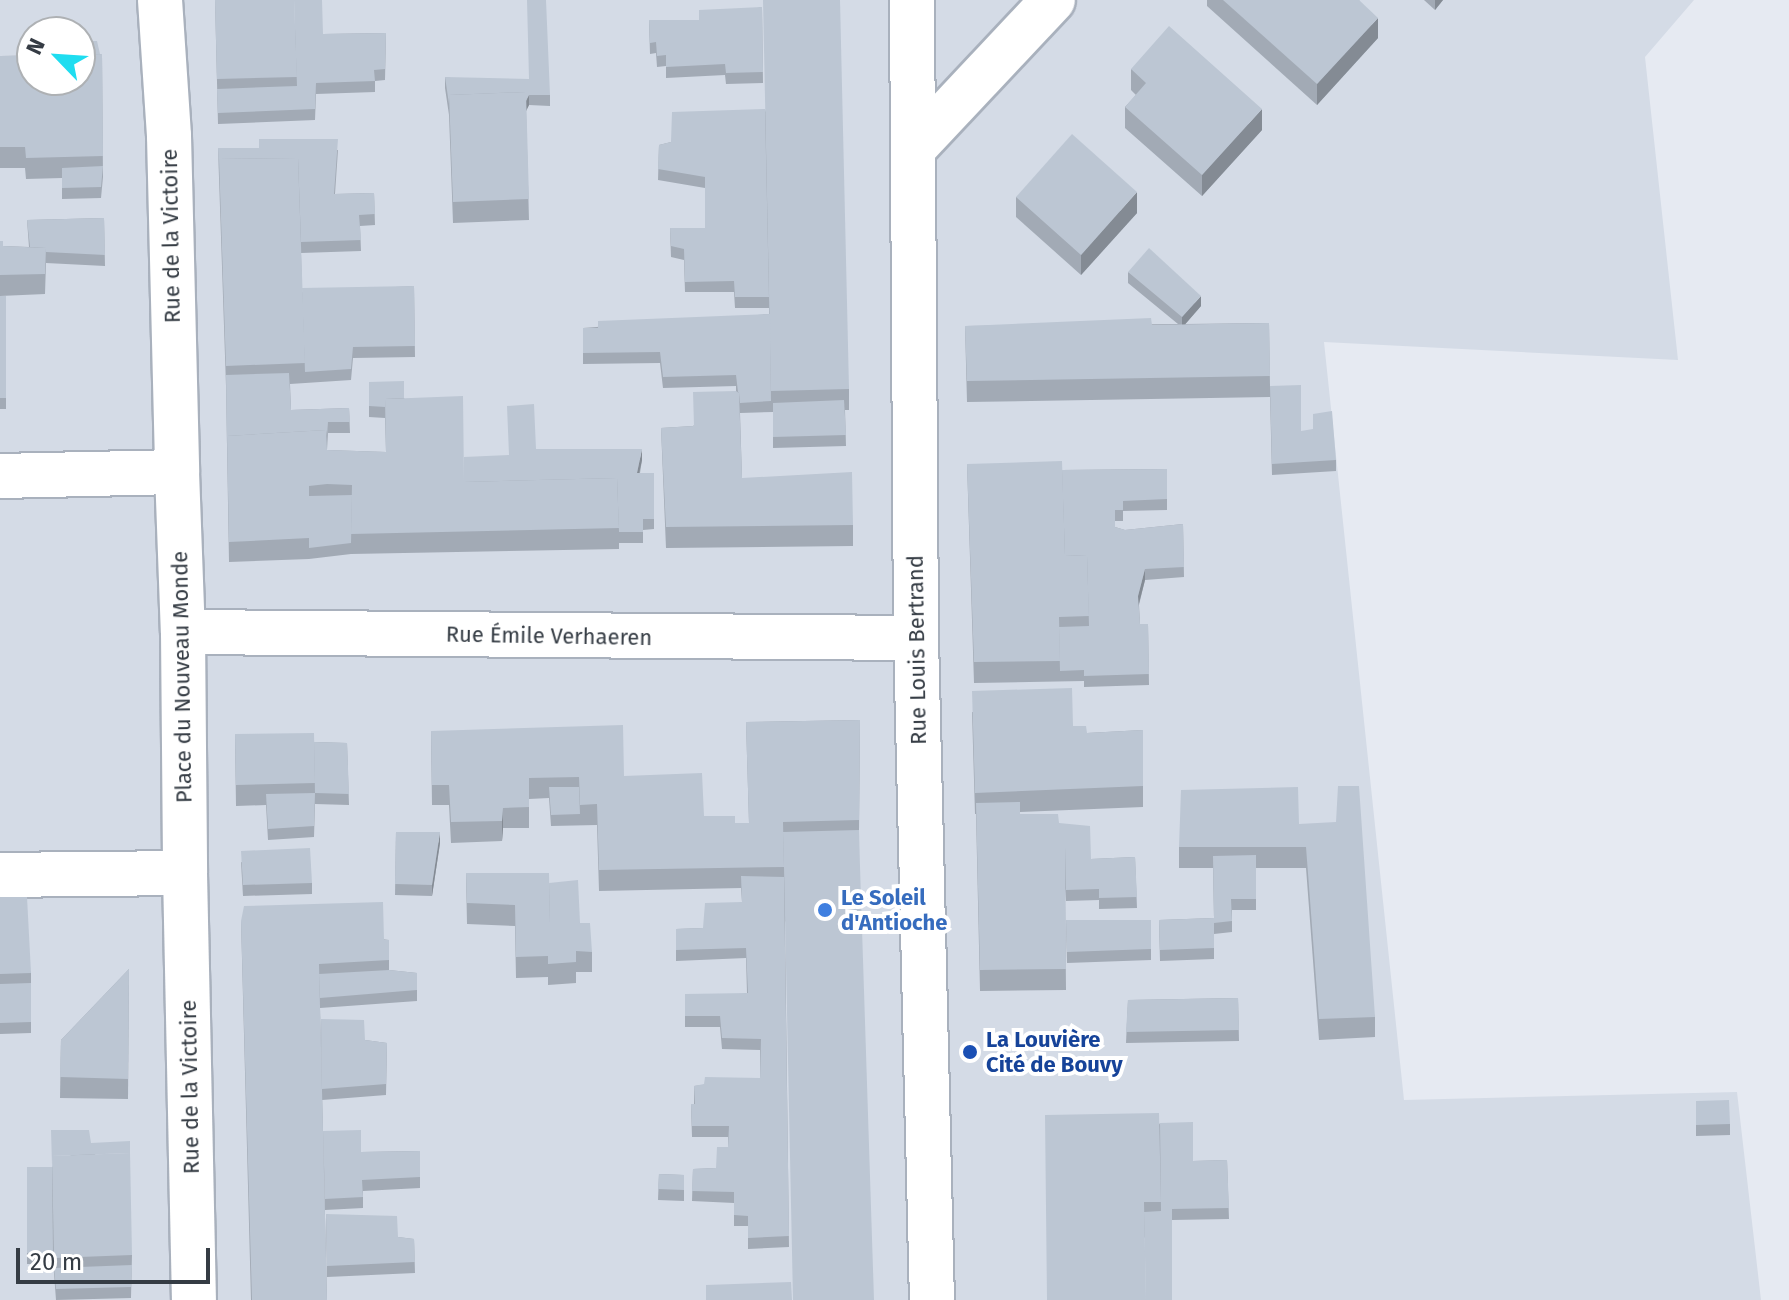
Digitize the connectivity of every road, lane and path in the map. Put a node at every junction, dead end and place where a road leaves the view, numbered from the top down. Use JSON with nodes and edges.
{"nodes":[{"id":1,"x":160,"y":0,"type":"edge"},
{"id":2,"x":912,"y":0,"type":"edge"},
{"id":3,"x":1053,"y":0,"type":"edge"},
{"id":4,"x":916,"y":146,"type":"junction"},
{"id":5,"x":177,"y":472,"type":"junction"},
{"id":6,"x":0,"y":476,"type":"edge"},
{"id":7,"x":183,"y":632,"type":"junction"},
{"id":8,"x":916,"y":638,"type":"junction"},
{"id":9,"x":185,"y":873,"type":"junction"},
{"id":10,"x":0,"y":875,"type":"edge"},
{"id":11,"x":194,"y":1300,"type":"edge"},
{"id":12,"x":932,"y":1300,"type":"edge"}],
"edges":[{"from":1,"to":5,"type":"street","name":"Rue de la Victoire"},
{"from":2,"to":4,"type":"street","name":"Rue Louis Bertrand"},
{"from":3,"to":4,"type":"street"},
{"from":4,"to":8,"type":"street","name":"Rue Louis Bertrand"},
{"from":5,"to":6,"type":"street"},
{"from":5,"to":7,"type":"street","name":"Place du Nouveau Monde"},
{"from":7,"to":8,"type":"street","name":"Rue Émile Verhaeren"},
{"from":7,"to":9,"type":"street","name":"Place du Nouveau Monde"},
{"from":8,"to":12,"type":"street","name":"Rue Louis Bertrand"},
{"from":9,"to":10,"type":"street"},
{"from":9,"to":11,"type":"street","name":"Rue de la Victoire"}]}
